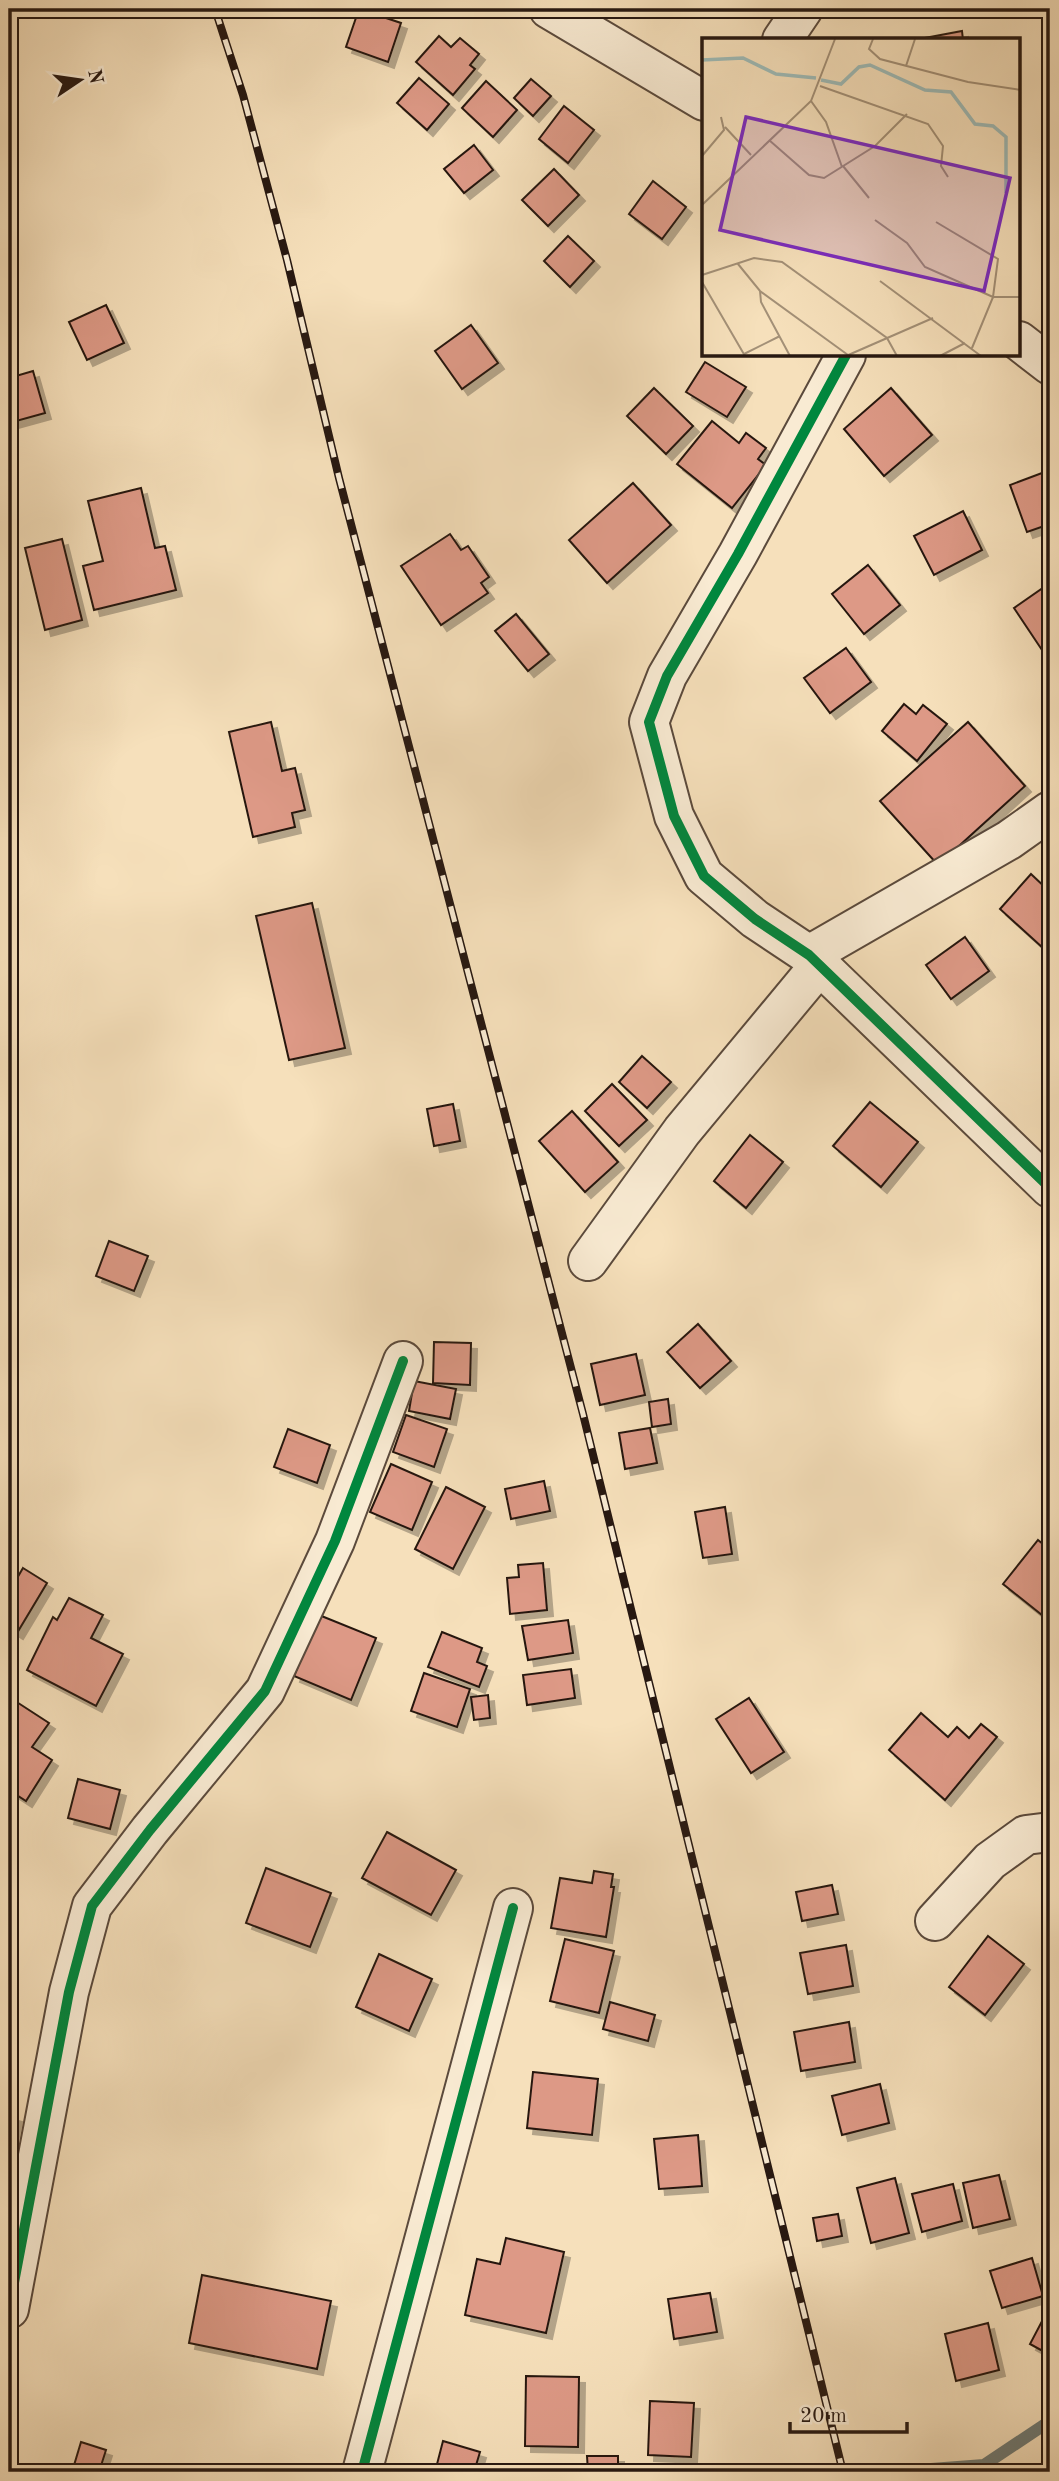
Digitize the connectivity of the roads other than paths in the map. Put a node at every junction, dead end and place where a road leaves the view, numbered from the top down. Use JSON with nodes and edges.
{"nodes":[{"id":1,"x":550,"y":9,"type":"edge"},
{"id":2,"x":803,"y":9,"type":"edge"},
{"id":3,"x":783,"y":38,"type":"edge"},
{"id":4,"x":702,"y":100,"type":"edge"},
{"id":5,"x":1020,"y":342,"type":"edge"},
{"id":6,"x":845,"y":357,"type":"edge"},
{"id":7,"x":1050,"y":365,"type":"edge"},
{"id":8,"x":1050,"y":811,"type":"edge"},
{"id":9,"x":814,"y":960,"type":"junction"},
{"id":10,"x":1050,"y":1188,"type":"edge"},
{"id":11,"x":588,"y":1261,"type":"dead end"},
{"id":12,"x":403,"y":1362,"type":"dead end"},
{"id":13,"x":1050,"y":1832,"type":"edge"},
{"id":14,"x":513,"y":1908,"type":"dead end"},
{"id":15,"x":935,"y":1921,"type":"dead end"},
{"id":16,"x":9,"y":2309,"type":"edge"},
{"id":17,"x":362,"y":2472,"type":"edge"}],
"edges":[{"from":1,"to":4,"type":"street"},
{"from":2,"to":3,"type":"street"},
{"from":5,"to":7,"type":"street"},
{"from":6,"to":9,"type":"street"},
{"from":8,"to":9,"type":"street"},
{"from":9,"to":10,"type":"street"},
{"from":9,"to":11,"type":"street"},
{"from":12,"to":16,"type":"street"},
{"from":13,"to":15,"type":"street"},
{"from":14,"to":17,"type":"street"}]}
